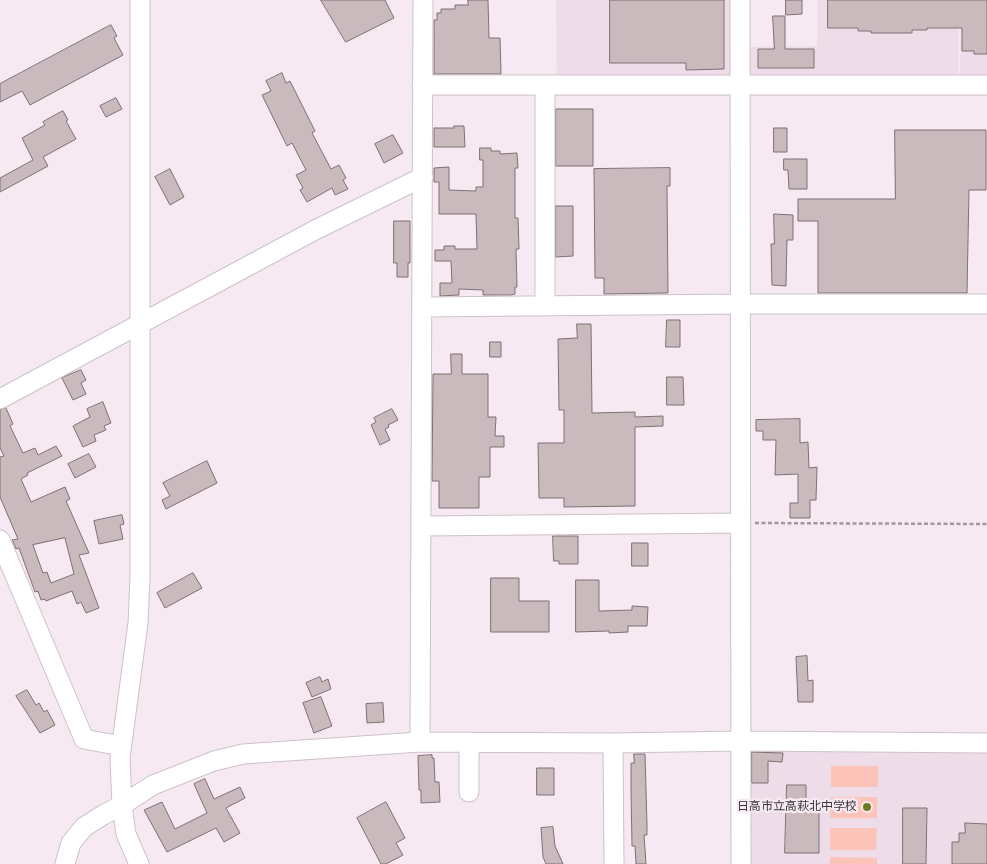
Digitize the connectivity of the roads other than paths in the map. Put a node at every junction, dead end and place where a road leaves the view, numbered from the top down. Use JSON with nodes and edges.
{"nodes":[{"id":1,"x":140,"y":0,"type":"edge"},
{"id":2,"x":423,"y":0,"type":"edge"},
{"id":3,"x":740,"y":0,"type":"edge"},
{"id":4,"x":740,"y":84,"type":"junction"},
{"id":5,"x":422,"y":85,"type":"junction"},
{"id":6,"x":545,"y":85,"type":"junction"},
{"id":7,"x":987,"y":85,"type":"edge"},
{"id":8,"x":423,"y":177,"type":"junction"},
{"id":9,"x":740,"y":304,"type":"junction"},
{"id":10,"x":987,"y":304,"type":"edge"},
{"id":11,"x":546,"y":306,"type":"junction"},
{"id":12,"x":422,"y":307,"type":"junction"},
{"id":13,"x":140,"y":325,"type":"junction"},
{"id":14,"x":0,"y":399,"type":"edge"},
{"id":15,"x":741,"y":524,"type":"junction"},
{"id":16,"x":422,"y":526,"type":"junction"},
{"id":17,"x":0,"y":540,"type":"edge"},
{"id":18,"x":740,"y":741,"type":"junction"},
{"id":19,"x":420,"y":742,"type":"junction"},
{"id":20,"x":469,"y":742,"type":"junction"},
{"id":21,"x":613,"y":743,"type":"junction"},
{"id":22,"x":987,"y":743,"type":"edge"},
{"id":23,"x":121,"y":752,"type":"junction"},
{"id":24,"x":153,"y":785,"type":"junction"},
{"id":25,"x":469,"y":792,"type":"dead end"},
{"id":26,"x":122,"y":805,"type":"junction"},
{"id":27,"x":65,"y":864,"type":"edge"},
{"id":28,"x":139,"y":864,"type":"edge"},
{"id":29,"x":614,"y":864,"type":"edge"},
{"id":30,"x":741,"y":864,"type":"edge"}],
"edges":[{"from":1,"to":13,"type":"street"},
{"from":2,"to":5,"type":"street"},
{"from":3,"to":4,"type":"street"},
{"from":4,"to":6,"type":"street"},
{"from":4,"to":7,"type":"street"},
{"from":4,"to":9,"type":"street"},
{"from":5,"to":6,"type":"street"},
{"from":5,"to":8,"type":"street"},
{"from":6,"to":11,"type":"street"},
{"from":8,"to":12,"type":"street"},
{"from":8,"to":13,"type":"street"},
{"from":9,"to":10,"type":"street"},
{"from":9,"to":11,"type":"street"},
{"from":9,"to":15,"type":"street"},
{"from":11,"to":12,"type":"street"},
{"from":12,"to":16,"type":"street"},
{"from":13,"to":14,"type":"street"},
{"from":13,"to":23,"type":"street"},
{"from":15,"to":16,"type":"street"},
{"from":15,"to":18,"type":"street"},
{"from":16,"to":19,"type":"street"},
{"from":17,"to":23,"type":"street"},
{"from":18,"to":21,"type":"street"},
{"from":18,"to":22,"type":"street"},
{"from":18,"to":30,"type":"street"},
{"from":19,"to":20,"type":"street"},
{"from":19,"to":24,"type":"street"},
{"from":20,"to":21,"type":"street"},
{"from":20,"to":25,"type":"street"},
{"from":21,"to":29,"type":"street"},
{"from":23,"to":24,"type":"street"},
{"from":23,"to":26,"type":"street"},
{"from":24,"to":26,"type":"street"},
{"from":26,"to":27,"type":"street"},
{"from":26,"to":28,"type":"street"}]}
